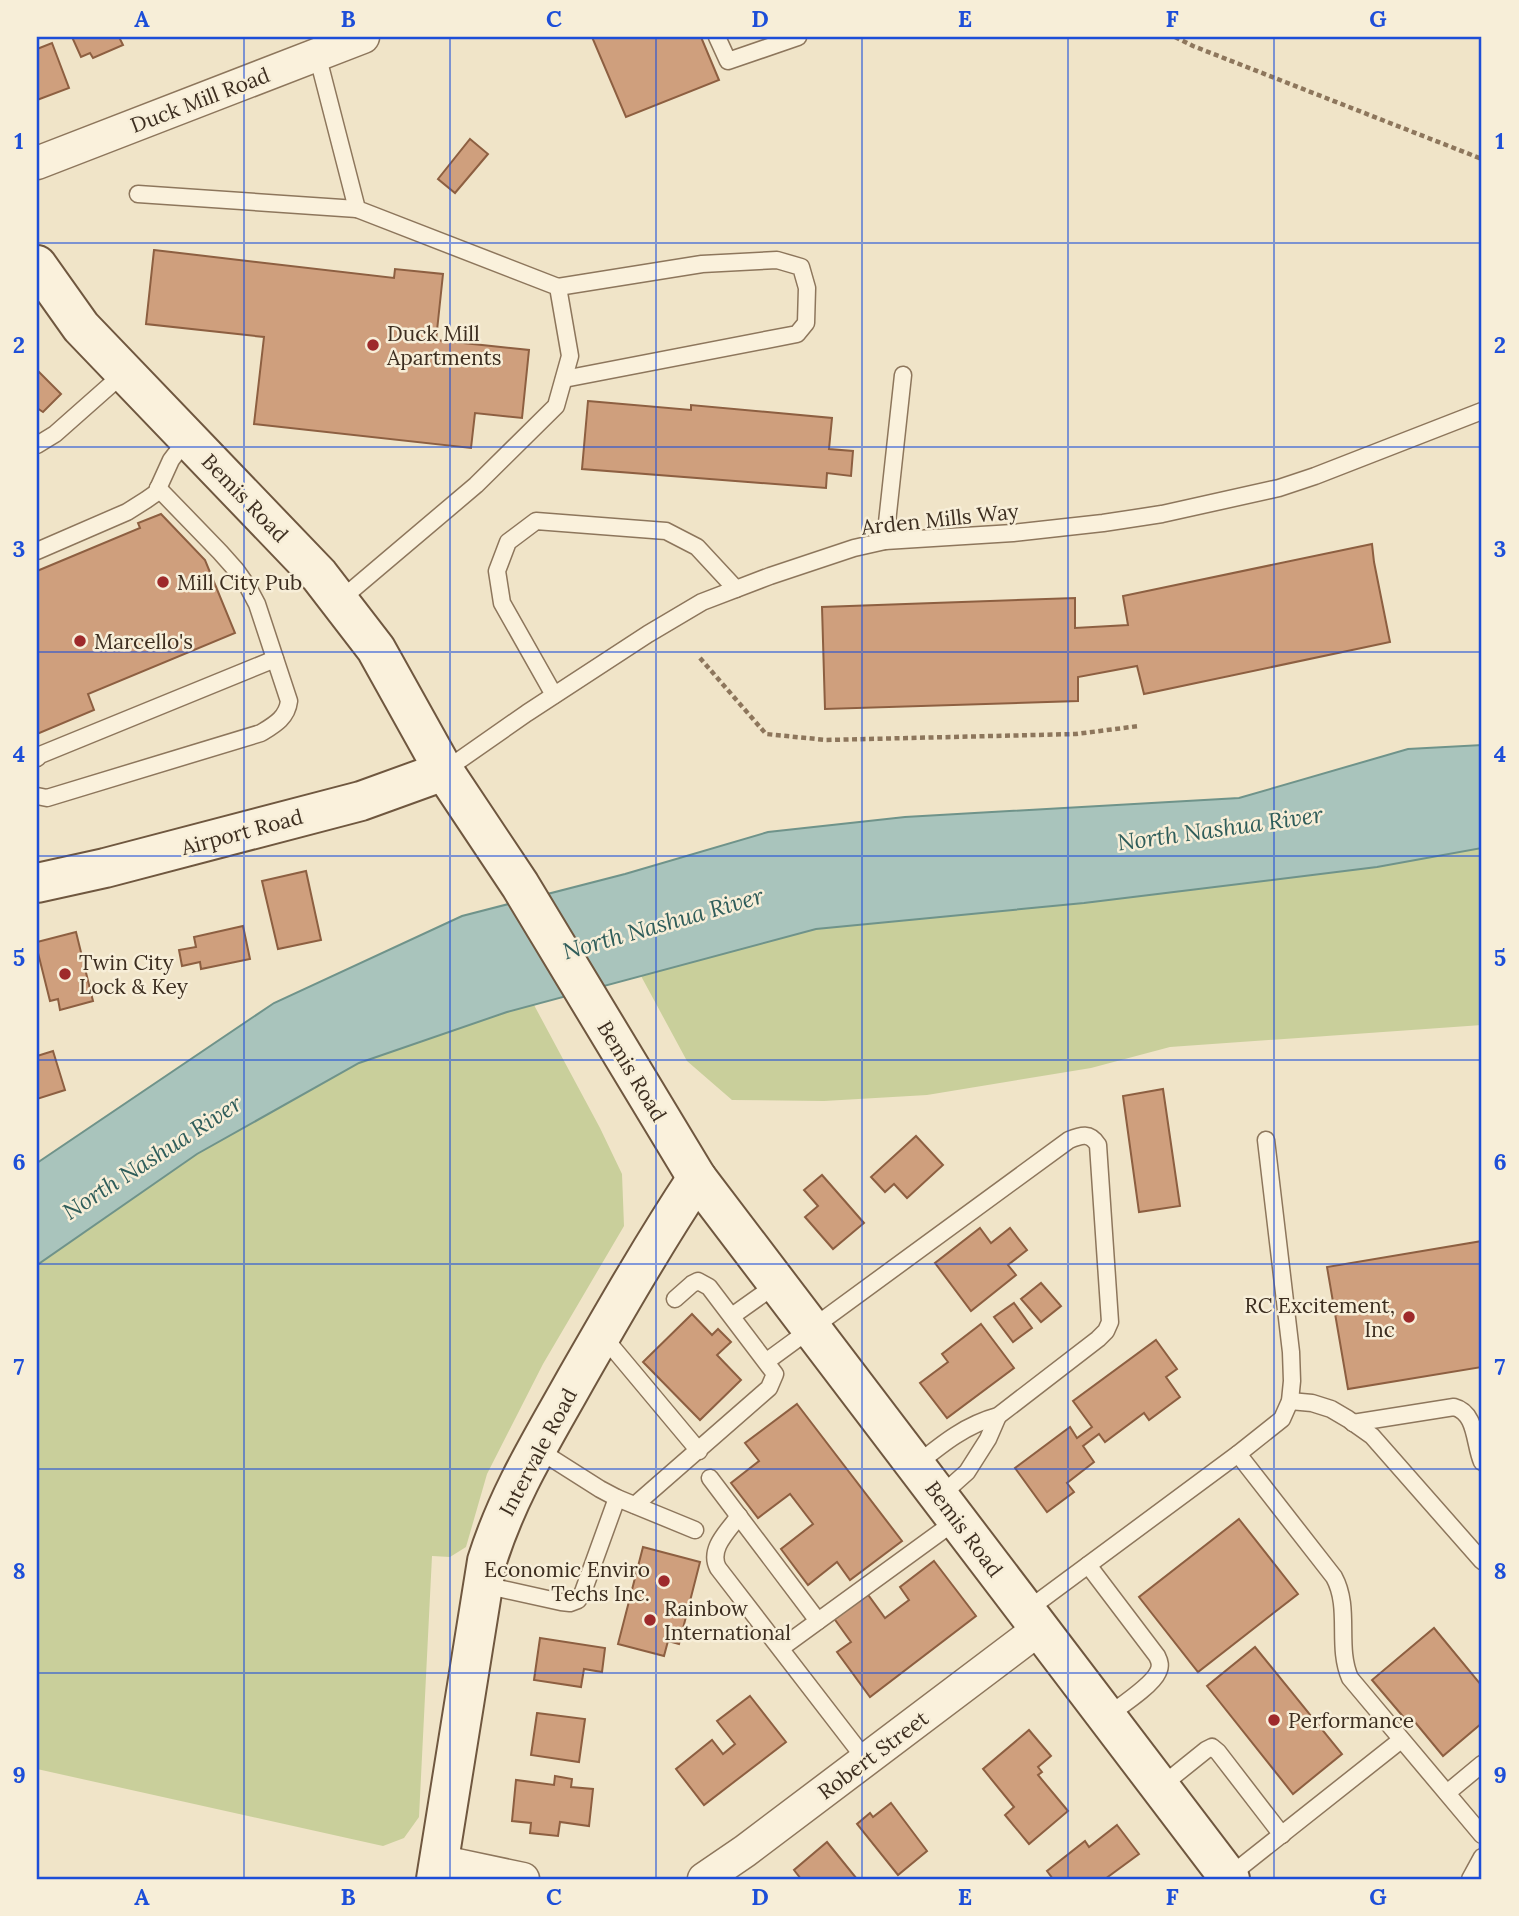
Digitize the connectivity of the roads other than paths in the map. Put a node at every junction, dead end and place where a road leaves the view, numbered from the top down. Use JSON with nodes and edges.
{"nodes":[{"id":1,"x":363,"y":37,"type":"edge"},
{"id":2,"x":717,"y":37,"type":"edge"},
{"id":3,"x":798,"y":37,"type":"edge"},
{"id":4,"x":317,"y":54,"type":"junction"},
{"id":5,"x":37,"y":163,"type":"edge"},
{"id":6,"x":138,"y":194,"type":"dead end"},
{"id":7,"x":357,"y":209,"type":"junction"},
{"id":8,"x":43,"y":286,"type":"edge"},
{"id":9,"x":558,"y":286,"type":"junction"},
{"id":10,"x":124,"y":373,"type":"junction"},
{"id":11,"x":903,"y":375,"type":"dead end"},
{"id":12,"x":564,"y":379,"type":"junction"},
{"id":13,"x":1482,"y":411,"type":"edge"},
{"id":14,"x":187,"y":439,"type":"junction"},
{"id":15,"x":37,"y":445,"type":"edge"},
{"id":16,"x":158,"y":488,"type":"junction"},
{"id":17,"x":885,"y":541,"type":"junction"},
{"id":18,"x":37,"y":551,"type":"edge"},
{"id":19,"x":736,"y":589,"type":"junction"},
{"id":20,"x":339,"y":601,"type":"junction"},
{"id":21,"x":275,"y":659,"type":"junction"},
{"id":22,"x":554,"y":695,"type":"junction"},
{"id":23,"x":37,"y":758,"type":"edge"},
{"id":24,"x":444,"y":771,"type":"junction"},
{"id":25,"x":37,"y":796,"type":"edge"},
{"id":26,"x":37,"y":883,"type":"edge"},
{"id":27,"x":1266,"y":1140,"type":"dead end"},
{"id":28,"x":697,"y":1178,"type":"junction"},
{"id":29,"x":777,"y":1284,"type":"junction"},
{"id":30,"x":676,"y":1299,"type":"dead end"},
{"id":31,"x":732,"y":1316,"type":"junction"},
{"id":32,"x":811,"y":1328,"type":"junction"},
{"id":33,"x":602,"y":1335,"type":"junction"},
{"id":34,"x":767,"y":1361,"type":"junction"},
{"id":35,"x":1290,"y":1401,"type":"junction"},
{"id":36,"x":998,"y":1416,"type":"junction"},
{"id":37,"x":1353,"y":1423,"type":"junction"},
{"id":38,"x":537,"y":1449,"type":"junction"},
{"id":39,"x":699,"y":1451,"type":"junction"},
{"id":40,"x":1238,"y":1454,"type":"junction"},
{"id":41,"x":1482,"y":1462,"type":"edge"},
{"id":42,"x":915,"y":1465,"type":"junction"},
{"id":43,"x":710,"y":1478,"type":"dead end"},
{"id":44,"x":617,"y":1497,"type":"junction"},
{"id":45,"x":635,"y":1506,"type":"junction"},
{"id":46,"x":948,"y":1508,"type":"junction"},
{"id":47,"x":739,"y":1516,"type":"junction"},
{"id":48,"x":695,"y":1530,"type":"dead end"},
{"id":49,"x":1482,"y":1561,"type":"edge"},
{"id":50,"x":1088,"y":1565,"type":"junction"},
{"id":51,"x":484,"y":1585,"type":"junction"},
{"id":52,"x":1033,"y":1620,"type":"junction"},
{"id":53,"x":818,"y":1621,"type":"junction"},
{"id":54,"x":781,"y":1648,"type":"junction"},
{"id":55,"x":1106,"y":1717,"type":"junction"},
{"id":56,"x":1401,"y":1740,"type":"junction"},
{"id":57,"x":866,"y":1760,"type":"junction"},
{"id":58,"x":1482,"y":1764,"type":"edge"},
{"id":59,"x":1160,"y":1787,"type":"junction"},
{"id":60,"x":1447,"y":1793,"type":"junction"},
{"id":61,"x":1282,"y":1835,"type":"junction"},
{"id":62,"x":1482,"y":1835,"type":"edge"},
{"id":63,"x":1482,"y":1857,"type":"edge"},
{"id":64,"x":437,"y":1870,"type":"edge"},
{"id":65,"x":1229,"y":1878,"type":"edge"},
{"id":66,"x":523,"y":1879,"type":"edge"},
{"id":67,"x":704,"y":1879,"type":"edge"},
{"id":68,"x":1470,"y":1879,"type":"edge"}],
"edges":[{"from":1,"to":4,"type":"street","name":"Duck Mill Road"},
{"from":2,"to":3,"type":"lane"},
{"from":4,"to":5,"type":"street","name":"Duck Mill Road"},
{"from":4,"to":7,"type":"lane"},
{"from":6,"to":7,"type":"lane"},
{"from":7,"to":9,"type":"lane"},
{"from":8,"to":10,"type":"main road","name":"Bemis Road"},
{"from":9,"to":12,"type":"lane"},
{"from":9,"to":12,"type":"lane"},
{"from":10,"to":14,"type":"main road","name":"Bemis Road"},
{"from":10,"to":15,"type":"lane"},
{"from":11,"to":17,"type":"lane"},
{"from":12,"to":20,"type":"lane"},
{"from":13,"to":17,"type":"lane","name":"Arden Mills Way"},
{"from":14,"to":16,"type":"lane"},
{"from":14,"to":20,"type":"main road","name":"Bemis Road"},
{"from":16,"to":18,"type":"lane"},
{"from":16,"to":21,"type":"lane"},
{"from":17,"to":19,"type":"lane","name":"Arden Mills Way"},
{"from":19,"to":22,"type":"lane","name":"Arden Mills Way"},
{"from":19,"to":22,"type":"lane"},
{"from":20,"to":24,"type":"main road","name":"Bemis Road"},
{"from":21,"to":23,"type":"lane"},
{"from":21,"to":25,"type":"lane"},
{"from":22,"to":24,"type":"lane","name":"Arden Mills Way"},
{"from":24,"to":26,"type":"main road","name":"Airport Road"},
{"from":24,"to":28,"type":"main road","name":"Bemis Road"},
{"from":27,"to":35,"type":"lane"},
{"from":28,"to":29,"type":"main road","name":"Bemis Road"},
{"from":28,"to":33,"type":"main road","name":"Intervale Road"},
{"from":29,"to":31,"type":"lane"},
{"from":29,"to":32,"type":"main road","name":"Bemis Road"},
{"from":30,"to":31,"type":"lane"},
{"from":31,"to":34,"type":"lane"},
{"from":32,"to":34,"type":"lane"},
{"from":32,"to":36,"type":"lane"},
{"from":32,"to":42,"type":"main road","name":"Bemis Road"},
{"from":33,"to":38,"type":"main road","name":"Intervale Road"},
{"from":33,"to":39,"type":"lane"},
{"from":34,"to":39,"type":"lane"},
{"from":35,"to":37,"type":"lane"},
{"from":35,"to":40,"type":"lane"},
{"from":36,"to":42,"type":"lane"},
{"from":36,"to":46,"type":"lane"},
{"from":37,"to":41,"type":"lane"},
{"from":37,"to":49,"type":"lane"},
{"from":38,"to":44,"type":"lane"},
{"from":38,"to":51,"type":"main road","name":"Intervale Road"},
{"from":39,"to":45,"type":"lane"},
{"from":40,"to":50,"type":"lane"},
{"from":40,"to":56,"type":"lane"},
{"from":42,"to":46,"type":"main road","name":"Bemis Road"},
{"from":43,"to":47,"type":"lane"},
{"from":44,"to":45,"type":"lane"},
{"from":44,"to":51,"type":"lane"},
{"from":45,"to":48,"type":"lane"},
{"from":46,"to":52,"type":"main road","name":"Bemis Road"},
{"from":46,"to":53,"type":"lane"},
{"from":47,"to":53,"type":"lane"},
{"from":47,"to":54,"type":"lane"},
{"from":50,"to":52,"type":"lane"},
{"from":50,"to":55,"type":"lane"},
{"from":51,"to":64,"type":"main road","name":"Intervale Road"},
{"from":52,"to":55,"type":"main road","name":"Bemis Road"},
{"from":52,"to":57,"type":"street","name":"Robert Street"},
{"from":53,"to":54,"type":"lane"},
{"from":54,"to":57,"type":"lane"},
{"from":55,"to":59,"type":"main road","name":"Bemis Road"},
{"from":56,"to":60,"type":"lane"},
{"from":56,"to":61,"type":"lane"},
{"from":57,"to":67,"type":"street","name":"Robert Street"},
{"from":58,"to":60,"type":"lane"},
{"from":59,"to":61,"type":"lane"},
{"from":59,"to":65,"type":"main road","name":"Bemis Road"},
{"from":60,"to":62,"type":"lane"},
{"from":61,"to":65,"type":"lane"},
{"from":63,"to":68,"type":"lane"},
{"from":64,"to":66,"type":"street"}]}
